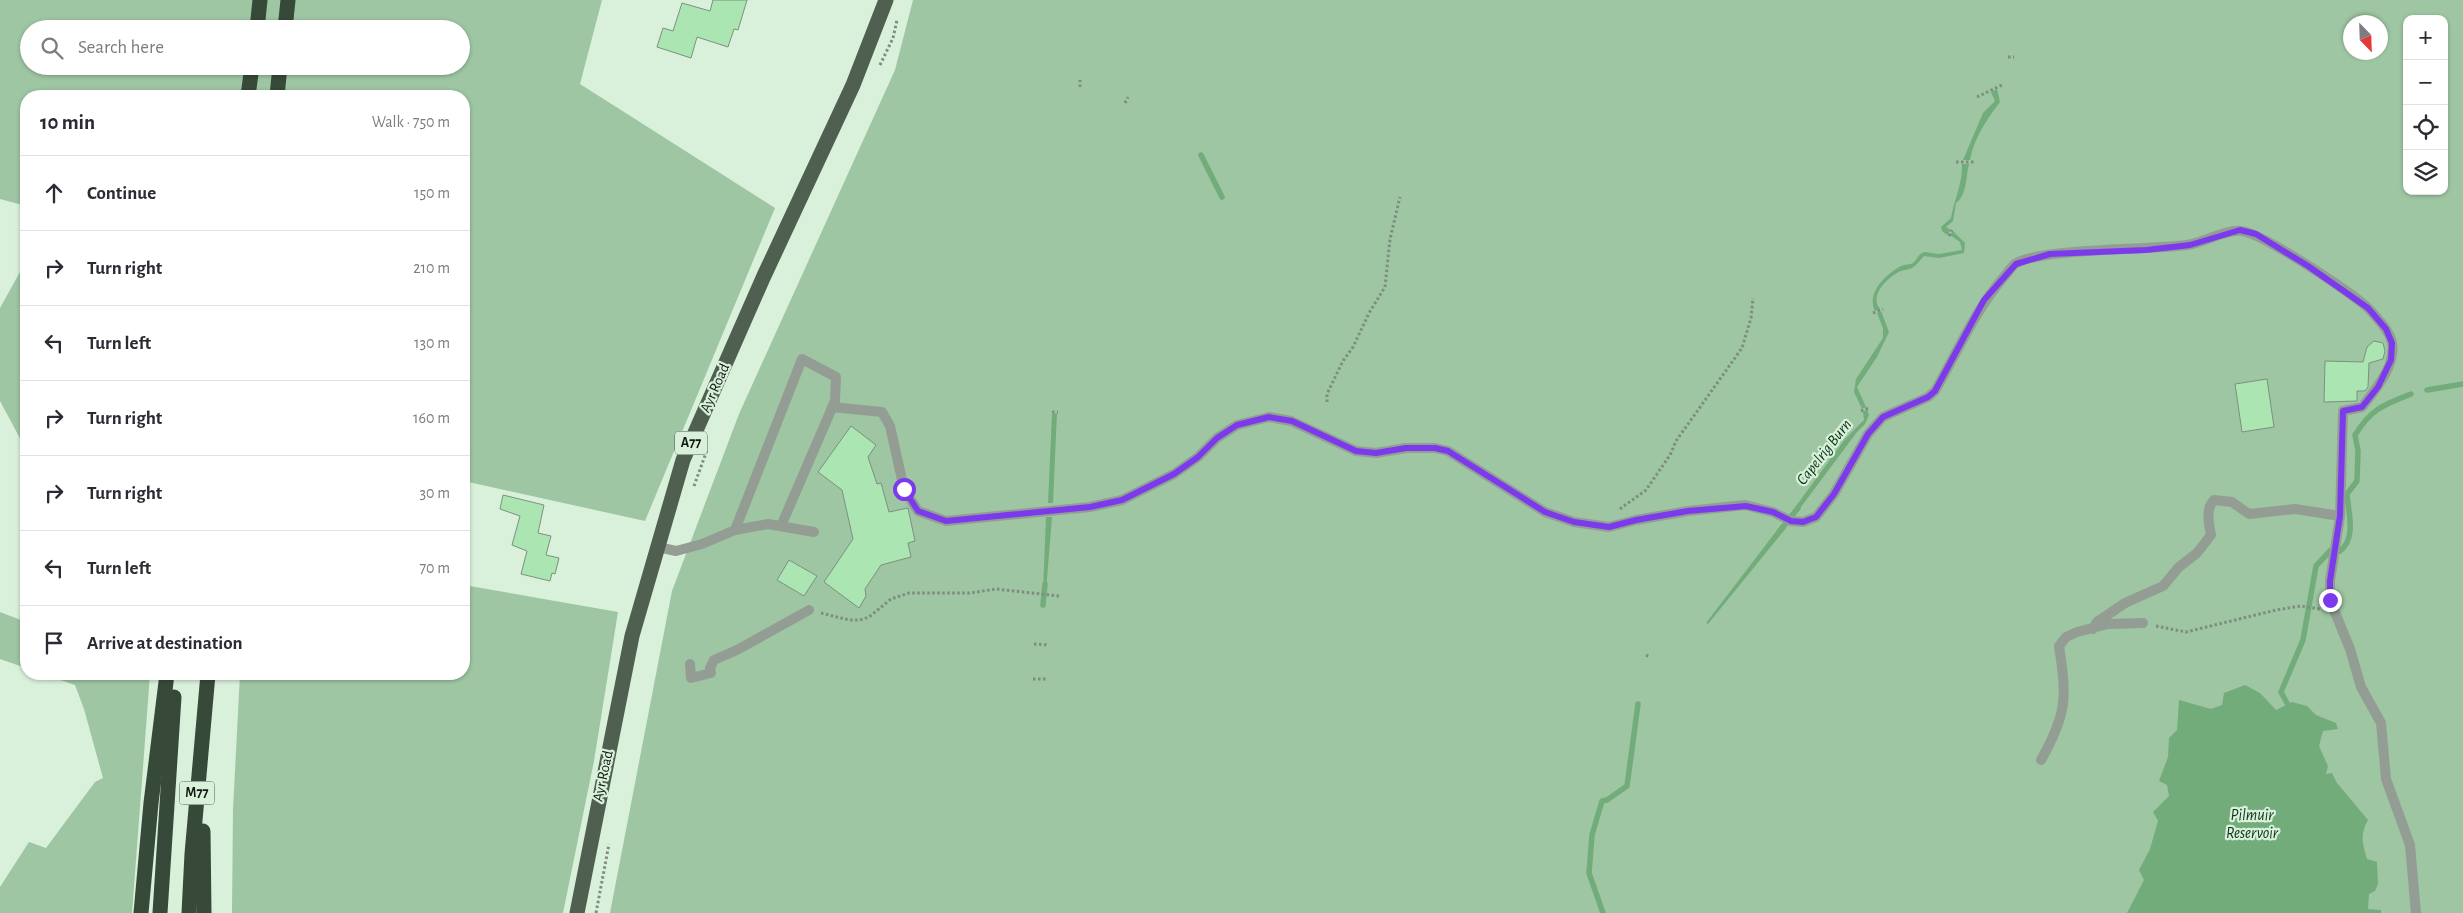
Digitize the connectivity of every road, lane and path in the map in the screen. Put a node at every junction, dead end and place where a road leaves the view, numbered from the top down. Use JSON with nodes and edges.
{"nodes":[{"id":1,"x":260,"y":0,"type":"edge"},
{"id":2,"x":288,"y":0,"type":"edge"},
{"id":3,"x":886,"y":0,"type":"edge"},
{"id":4,"x":898,"y":19,"type":"dead end"},
{"id":5,"x":258,"y":20,"type":"edge"},
{"id":6,"x":286,"y":20,"type":"edge"},
{"id":7,"x":2008,"y":57,"type":"dead end"},
{"id":8,"x":2014,"y":57,"type":"dead end"},
{"id":9,"x":878,"y":70,"type":"dead end"},
{"id":10,"x":251,"y":75,"type":"edge"},
{"id":11,"x":279,"y":75,"type":"edge"},
{"id":12,"x":1080,"y":80,"type":"dead end"},
{"id":13,"x":2004,"y":84,"type":"dead end"},
{"id":14,"x":1080,"y":87,"type":"dead end"},
{"id":15,"x":249,"y":90,"type":"edge"},
{"id":16,"x":278,"y":90,"type":"edge"},
{"id":17,"x":1128,"y":97,"type":"dead end"},
{"id":18,"x":1977,"y":97,"type":"dead end"},
{"id":19,"x":1125,"y":103,"type":"dead end"},
{"id":20,"x":1956,"y":162,"type":"dead end"},
{"id":21,"x":1972,"y":162,"type":"dead end"},
{"id":22,"x":1400,"y":197,"type":"dead end"},
{"id":23,"x":1952,"y":230,"type":"dead end"},
{"id":24,"x":1949,"y":236,"type":"dead end"},
{"id":25,"x":1753,"y":298,"type":"dead end"},
{"id":26,"x":1882,"y":309,"type":"dead end"},
{"id":27,"x":1874,"y":312,"type":"dead end"},
{"id":28,"x":1328,"y":402,"type":"dead end"},
{"id":29,"x":832,"y":407,"type":"junction"},
{"id":30,"x":1868,"y":408,"type":"dead end"},
{"id":31,"x":1861,"y":410,"type":"dead end"},
{"id":32,"x":1052,"y":412,"type":"dead end"},
{"id":33,"x":1058,"y":412,"type":"dead end"},
{"id":34,"x":710,"y":440,"type":"dead end"},
{"id":35,"x":694,"y":487,"type":"dead end"},
{"id":36,"x":2340,"y":516,"type":"junction"},
{"id":37,"x":1600,"y":525,"type":"junction"},
{"id":38,"x":781,"y":526,"type":"junction"},
{"id":39,"x":735,"y":530,"type":"junction"},
{"id":40,"x":814,"y":532,"type":"dead end"},
{"id":41,"x":658,"y":548,"type":"junction"},
{"id":42,"x":1059,"y":596,"type":"dead end"},
{"id":43,"x":2311,"y":608,"type":"dead end"},
{"id":44,"x":814,"y":611,"type":"joint"},
{"id":45,"x":2143,"y":623,"type":"joint"},
{"id":46,"x":2093,"y":629,"type":"junction"},
{"id":47,"x":1036,"y":644,"type":"dead end"},
{"id":48,"x":1047,"y":644,"type":"dead end"},
{"id":49,"x":690,"y":664,"type":"dead end"},
{"id":50,"x":1034,"y":679,"type":"dead end"},
{"id":51,"x":1044,"y":679,"type":"dead end"},
{"id":52,"x":166,"y":680,"type":"edge"},
{"id":53,"x":176,"y":680,"type":"edge"},
{"id":54,"x":207,"y":680,"type":"edge"},
{"id":55,"x":203,"y":732,"type":"junction"},
{"id":56,"x":2041,"y":760,"type":"dead end"},
{"id":57,"x":611,"y":836,"type":"dead end"},
{"id":58,"x":141,"y":913,"type":"edge"},
{"id":59,"x":160,"y":913,"type":"edge"},
{"id":60,"x":189,"y":913,"type":"edge"},
{"id":61,"x":204,"y":913,"type":"edge"},
{"id":62,"x":577,"y":913,"type":"edge"},
{"id":63,"x":596,"y":913,"type":"edge"},
{"id":64,"x":2416,"y":913,"type":"edge"}],
"edges":[{"from":1,"to":5,"type":"highway"},
{"from":2,"to":6,"type":"highway"},
{"from":3,"to":41,"type":"main road","name":"Ayr Road","number":"A77"},
{"from":4,"to":9,"type":"path"},
{"from":7,"to":8,"type":"path"},
{"from":10,"to":15,"type":"highway"},
{"from":11,"to":16,"type":"highway"},
{"from":12,"to":14,"type":"path"},
{"from":13,"to":18,"type":"path"},
{"from":17,"to":19,"type":"path"},
{"from":20,"to":21,"type":"path"},
{"from":22,"to":28,"type":"path"},
{"from":23,"to":24,"type":"path"},
{"from":25,"to":37,"type":"path"},
{"from":26,"to":27,"type":"path"},
{"from":29,"to":37,"type":"lane"},
{"from":29,"to":38,"type":"lane"},
{"from":29,"to":39,"type":"lane"},
{"from":30,"to":31,"type":"path"},
{"from":32,"to":33,"type":"path"},
{"from":34,"to":35,"type":"path"},
{"from":36,"to":37,"type":"lane"},
{"from":36,"to":46,"type":"lane"},
{"from":36,"to":64,"type":"lane"},
{"from":38,"to":39,"type":"lane"},
{"from":38,"to":40,"type":"lane"},
{"from":39,"to":41,"type":"lane"},
{"from":41,"to":62,"type":"main road","name":"Ayr Road","number":"A77"},
{"from":42,"to":44,"type":"path"},
{"from":43,"to":45,"type":"path"},
{"from":44,"to":49,"type":"lane"},
{"from":45,"to":46,"type":"lane"},
{"from":46,"to":56,"type":"lane"},
{"from":47,"to":48,"type":"path"},
{"from":50,"to":51,"type":"path"},
{"from":52,"to":58,"type":"highway"},
{"from":53,"to":59,"type":"highway","number":"M77"},
{"from":54,"to":55,"type":"highway","number":"M77"},
{"from":55,"to":60,"type":"highway","number":"M77"},
{"from":55,"to":61,"type":"highway"},
{"from":57,"to":63,"type":"path"}]}
